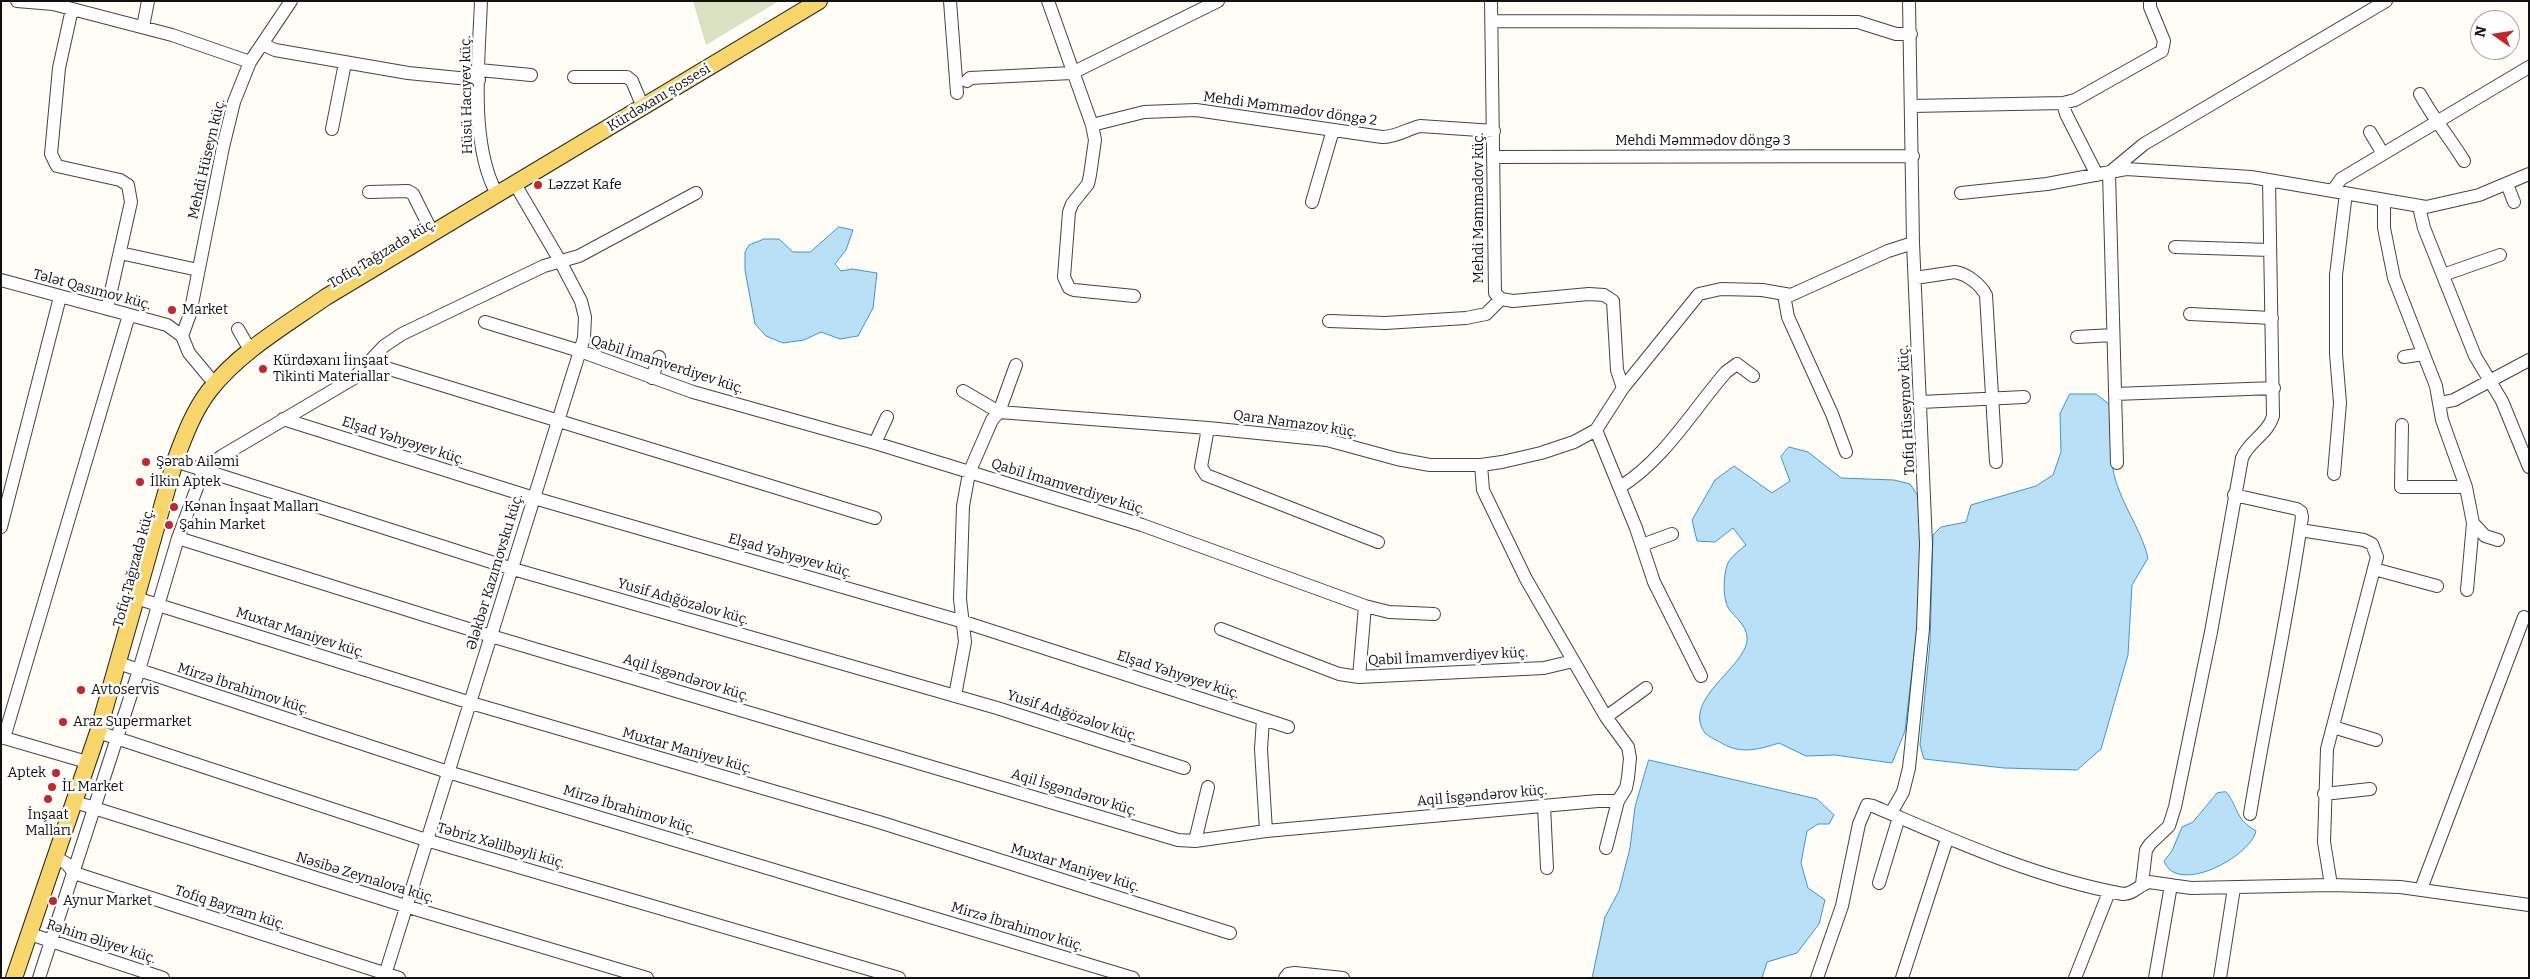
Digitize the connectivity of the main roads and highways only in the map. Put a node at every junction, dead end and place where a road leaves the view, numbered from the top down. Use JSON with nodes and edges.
{"nodes":[{"id":1,"x":800,"y":1,"type":"edge"},
{"id":2,"x":819,"y":1,"type":"edge"},
{"id":3,"x":775,"y":21,"type":"junction"},
{"id":4,"x":495,"y":190,"type":"junction"},
{"id":5,"x":213,"y":380,"type":"junction"},
{"id":6,"x":114,"y":661,"type":"junction"},
{"id":7,"x":4,"y":978,"type":"edge"},
{"id":8,"x":14,"y":978,"type":"edge"}],
"edges":[{"from":1,"to":3,"type":"main road","name":"Kürdəxanı şossesi"},
{"from":2,"to":3,"type":"main road","name":"Kürdəxanı şossesi"},
{"from":3,"to":4,"type":"main road","name":"Kürdəxanı şossesi"},
{"from":3,"to":4,"type":"main road","name":"Kürdəxanı şossesi"},
{"from":4,"to":5,"type":"main road","name":"Tofiq Tağızadə küç."},
{"from":4,"to":5,"type":"main road","name":"Tofiq Tağızadə küç."},
{"from":5,"to":6,"type":"main road","name":"Tofiq Tağızadə küç."},
{"from":5,"to":6,"type":"main road","name":"Tofiq Tağızadə küç."},
{"from":6,"to":7,"type":"main road","name":"Tofiq Tağızadə küç."},
{"from":6,"to":8,"type":"main road","name":"Tofiq Tağızadə küç."}]}
